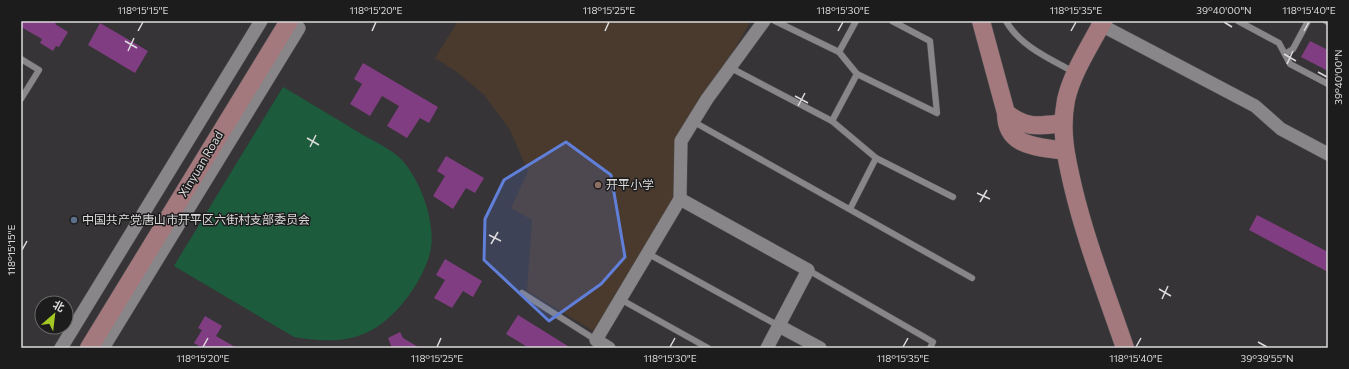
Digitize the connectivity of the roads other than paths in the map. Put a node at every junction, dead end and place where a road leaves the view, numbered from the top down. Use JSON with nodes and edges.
{"nodes":[{"id":1,"x":261,"y":21,"type":"edge"},
{"id":2,"x":285,"y":21,"type":"edge"},
{"id":3,"x":764,"y":21,"type":"edge"},
{"id":4,"x":775,"y":21,"type":"edge"},
{"id":5,"x":856,"y":21,"type":"edge"},
{"id":6,"x":892,"y":21,"type":"edge"},
{"id":7,"x":981,"y":21,"type":"edge"},
{"id":8,"x":1006,"y":21,"type":"edge"},
{"id":9,"x":1238,"y":21,"type":"edge"},
{"id":10,"x":1308,"y":21,"type":"edge"},
{"id":11,"x":1102,"y":23,"type":"edge"},
{"id":12,"x":839,"y":52,"type":"junction"},
{"id":13,"x":1285,"y":54,"type":"junction"},
{"id":14,"x":21,"y":59,"type":"edge"},
{"id":15,"x":731,"y":68,"type":"junction"},
{"id":16,"x":1076,"y":73,"type":"junction"},
{"id":17,"x":857,"y":74,"type":"junction"},
{"id":18,"x":1328,"y":84,"type":"edge"},
{"id":19,"x":21,"y":99,"type":"edge"},
{"id":20,"x":1006,"y":113,"type":"junction"},
{"id":21,"x":694,"y":122,"type":"junction"},
{"id":22,"x":832,"y":122,"type":"junction"},
{"id":23,"x":1063,"y":123,"type":"junction"},
{"id":24,"x":1064,"y":151,"type":"junction"},
{"id":25,"x":1328,"y":154,"type":"edge"},
{"id":26,"x":876,"y":158,"type":"junction"},
{"id":27,"x":952,"y":197,"type":"dead end"},
{"id":28,"x":680,"y":199,"type":"junction"},
{"id":29,"x":850,"y":209,"type":"junction"},
{"id":30,"x":648,"y":253,"type":"junction"},
{"id":31,"x":808,"y":270,"type":"junction"},
{"id":32,"x":972,"y":278,"type":"dead end"},
{"id":33,"x":522,"y":293,"type":"dead end"},
{"id":34,"x":620,"y":299,"type":"junction"},
{"id":35,"x":779,"y":326,"type":"junction"},
{"id":36,"x":596,"y":340,"type":"junction"},
{"id":37,"x":61,"y":348,"type":"edge"},
{"id":38,"x":75,"y":348,"type":"edge"},
{"id":39,"x":89,"y":348,"type":"edge"},
{"id":40,"x":103,"y":348,"type":"edge"},
{"id":41,"x":609,"y":348,"type":"edge"},
{"id":42,"x":708,"y":348,"type":"edge"},
{"id":43,"x":767,"y":348,"type":"edge"},
{"id":44,"x":820,"y":348,"type":"edge"},
{"id":45,"x":930,"y":348,"type":"edge"},
{"id":46,"x":1125,"y":348,"type":"edge"}],
"edges":[{"from":1,"to":37,"type":"street"},
{"from":2,"to":38,"type":"main road","name":"Xinyuan Road"},
{"from":2,"to":39,"type":"main road","name":"Xinyuan Road"},
{"from":2,"to":40,"type":"street"},
{"from":3,"to":15,"type":"street"},
{"from":4,"to":12,"type":"lane"},
{"from":5,"to":12,"type":"lane"},
{"from":6,"to":17,"type":"lane"},
{"from":7,"to":20,"type":"main road"},
{"from":8,"to":16,"type":"lane"},
{"from":9,"to":13,"type":"lane"},
{"from":10,"to":13,"type":"lane"},
{"from":11,"to":16,"type":"main road"},
{"from":11,"to":25,"type":"street"},
{"from":12,"to":17,"type":"lane"},
{"from":13,"to":18,"type":"lane"},
{"from":14,"to":19,"type":"lane"},
{"from":15,"to":21,"type":"street"},
{"from":15,"to":22,"type":"lane"},
{"from":16,"to":23,"type":"main road"},
{"from":17,"to":22,"type":"lane"},
{"from":20,"to":23,"type":"main road"},
{"from":20,"to":24,"type":"main road"},
{"from":21,"to":28,"type":"street"},
{"from":21,"to":29,"type":"lane"},
{"from":22,"to":26,"type":"lane"},
{"from":23,"to":24,"type":"main road"},
{"from":24,"to":46,"type":"main road"},
{"from":26,"to":27,"type":"lane"},
{"from":26,"to":29,"type":"lane"},
{"from":28,"to":30,"type":"street"},
{"from":28,"to":31,"type":"street"},
{"from":29,"to":32,"type":"lane"},
{"from":30,"to":34,"type":"street"},
{"from":30,"to":35,"type":"lane"},
{"from":31,"to":35,"type":"street"},
{"from":31,"to":45,"type":"lane"},
{"from":33,"to":36,"type":"lane"},
{"from":34,"to":36,"type":"street"},
{"from":34,"to":42,"type":"lane"},
{"from":35,"to":43,"type":"street"},
{"from":35,"to":44,"type":"street"},
{"from":36,"to":41,"type":"street"}]}
